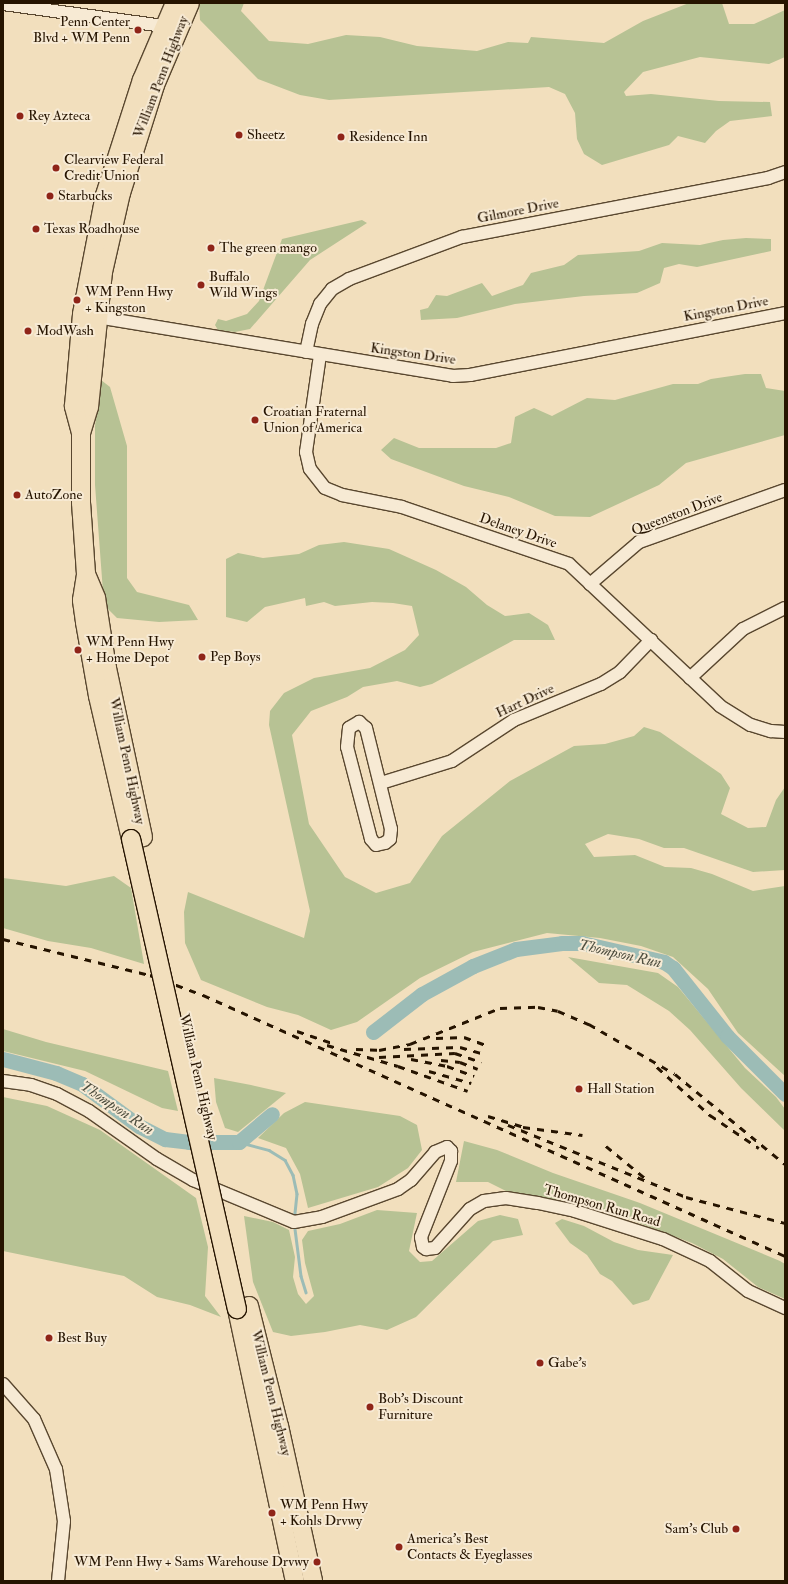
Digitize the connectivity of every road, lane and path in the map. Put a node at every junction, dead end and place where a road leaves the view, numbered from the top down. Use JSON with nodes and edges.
{"nodes":[{"id":1,"x":175,"y":3,"type":"edge"},
{"id":2,"x":190,"y":3,"type":"edge"},
{"id":3,"x":3,"y":4,"type":"edge"},
{"id":4,"x":173,"y":29,"type":"junction"},
{"id":5,"x":785,"y":172,"type":"edge"},
{"id":6,"x":785,"y":313,"type":"edge"},
{"id":7,"x":90,"y":316,"type":"junction"},
{"id":8,"x":306,"y":352,"type":"junction"},
{"id":9,"x":320,"y":355,"type":"junction"},
{"id":10,"x":785,"y":490,"type":"edge"},
{"id":11,"x":590,"y":584,"type":"junction"},
{"id":12,"x":785,"y":608,"type":"edge"},
{"id":13,"x":651,"y":640,"type":"junction"},
{"id":14,"x":690,"y":678,"type":"junction"},
{"id":15,"x":785,"y":732,"type":"edge"},
{"id":16,"x":381,"y":783,"type":"junction"},
{"id":17,"x":3,"y":1081,"type":"edge"},
{"id":18,"x":243,"y":1308,"type":"junction"},
{"id":19,"x":785,"y":1308,"type":"edge"},
{"id":20,"x":3,"y":1384,"type":"edge"},
{"id":21,"x":58,"y":1581,"type":"edge"},
{"id":22,"x":294,"y":1581,"type":"edge"},
{"id":23,"x":313,"y":1581,"type":"edge"}],
"edges":[{"from":1,"to":4,"type":"highway","name":"William Penn Highway"},
{"from":2,"to":4,"type":"highway","name":"William Penn Highway"},
{"from":3,"to":4,"type":"street"},
{"from":4,"to":7,"type":"highway","name":"William Penn Highway"},
{"from":5,"to":8,"type":"street","name":"Gilmore Drive"},
{"from":6,"to":9,"type":"street","name":"Kingston Drive"},
{"from":7,"to":8,"type":"street","name":"Kingston Drive"},
{"from":7,"to":18,"type":"highway","name":"William Penn Highway"},
{"from":8,"to":9,"type":"street","name":"Kingston Drive"},
{"from":9,"to":11,"type":"street","name":"Delaney Drive"},
{"from":10,"to":11,"type":"street","name":"Queenston Drive"},
{"from":11,"to":13,"type":"street","name":"Delaney Drive"},
{"from":12,"to":14,"type":"street"},
{"from":13,"to":14,"type":"street","name":"Delaney Drive"},
{"from":13,"to":16,"type":"street","name":"Hart Drive"},
{"from":14,"to":15,"type":"street","name":"Delaney Drive"},
{"from":16,"to":16,"type":"street"},
{"from":17,"to":19,"type":"street","name":"Thompson Run Road"},
{"from":18,"to":22,"type":"highway","name":"William Penn Highway"},
{"from":18,"to":23,"type":"highway","name":"William Penn Highway"},
{"from":20,"to":21,"type":"street"}]}
